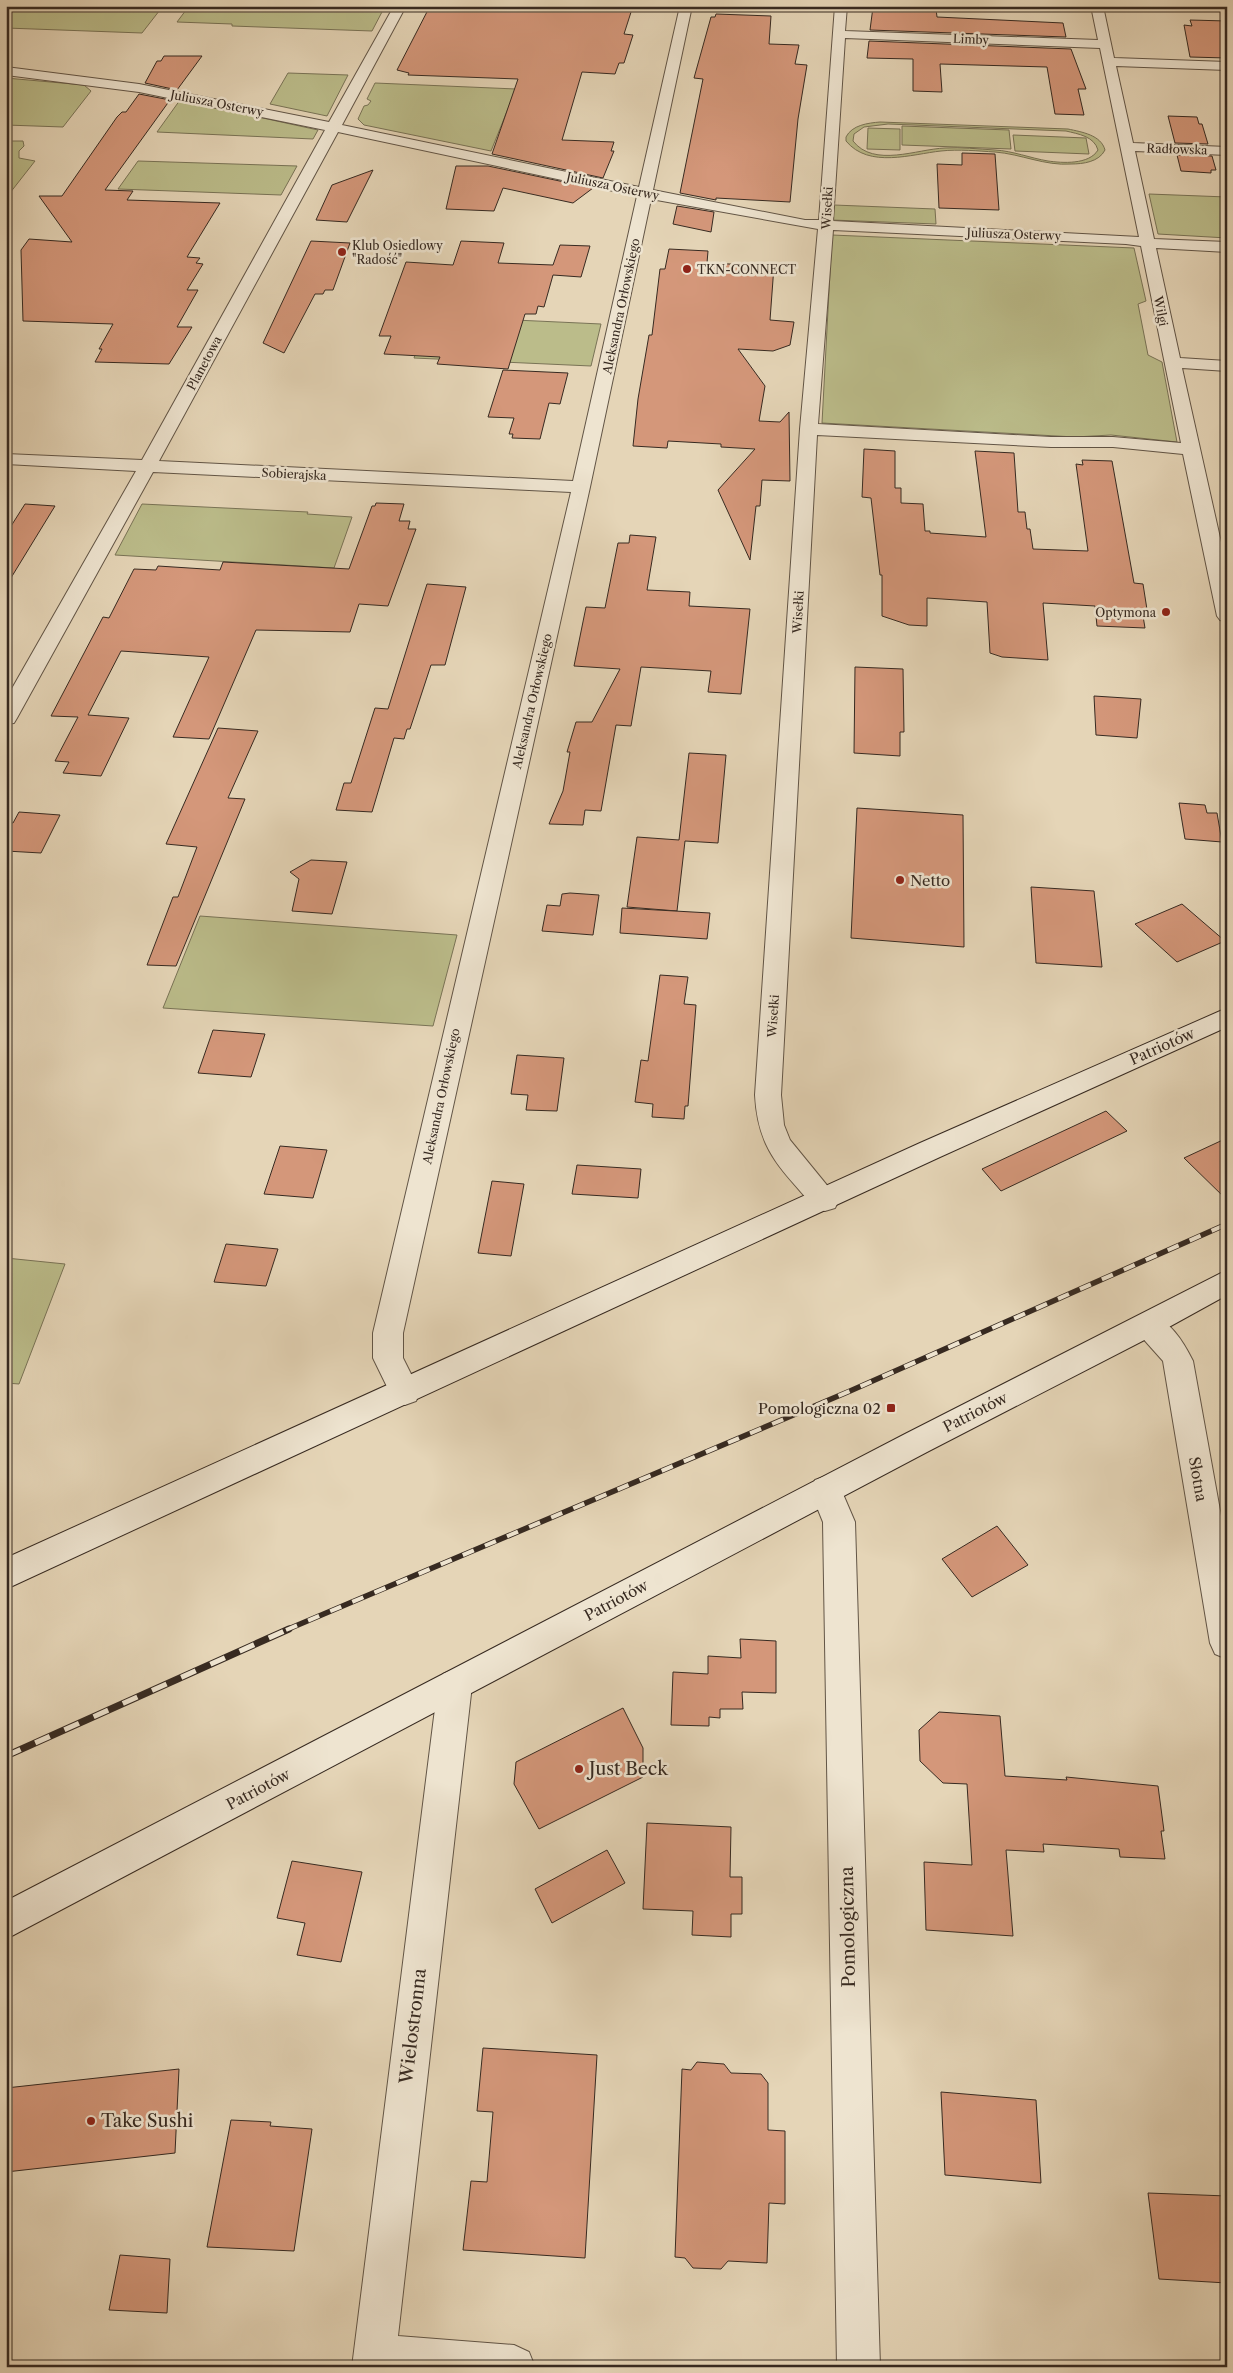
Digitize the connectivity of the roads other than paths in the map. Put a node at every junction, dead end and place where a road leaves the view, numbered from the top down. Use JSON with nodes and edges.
{"nodes":[{"id":1,"x":400,"y":6,"type":"edge"},
{"id":2,"x":686,"y":6,"type":"edge"},
{"id":3,"x":841,"y":6,"type":"edge"},
{"id":4,"x":1097,"y":6,"type":"edge"},
{"id":5,"x":838,"y":34,"type":"junction"},
{"id":6,"x":1104,"y":44,"type":"junction"},
{"id":7,"x":1108,"y":62,"type":"junction"},
{"id":8,"x":1227,"y":66,"type":"edge"},
{"id":9,"x":6,"y":71,"type":"edge"},
{"id":10,"x":335,"y":126,"type":"junction"},
{"id":11,"x":1127,"y":147,"type":"junction"},
{"id":12,"x":1227,"y":151,"type":"edge"},
{"id":13,"x":645,"y":193,"type":"junction"},
{"id":14,"x":825,"y":226,"type":"junction"},
{"id":15,"x":1148,"y":243,"type":"junction"},
{"id":16,"x":1227,"y":247,"type":"edge"},
{"id":17,"x":1172,"y":362,"type":"junction"},
{"id":18,"x":1227,"y":366,"type":"edge"},
{"id":19,"x":809,"y":429,"type":"junction"},
{"id":20,"x":1192,"y":448,"type":"junction"},
{"id":21,"x":6,"y":460,"type":"edge"},
{"id":22,"x":147,"y":467,"type":"junction"},
{"id":23,"x":581,"y":487,"type":"junction"},
{"id":24,"x":1206,"y":513,"type":"junction"},
{"id":25,"x":1227,"y":514,"type":"edge"},
{"id":26,"x":1227,"y":616,"type":"edge"},
{"id":27,"x":6,"y":718,"type":"edge"},
{"id":28,"x":1227,"y":1017,"type":"edge"},
{"id":29,"x":825,"y":1200,"type":"junction"},
{"id":30,"x":1227,"y":1281,"type":"edge"},
{"id":31,"x":1148,"y":1325,"type":"junction"},
{"id":32,"x":405,"y":1392,"type":"junction"},
{"id":33,"x":826,"y":1490,"type":"junction"},
{"id":34,"x":6,"y":1574,"type":"edge"},
{"id":35,"x":1227,"y":1643,"type":"edge"},
{"id":36,"x":454,"y":1686,"type":"junction"},
{"id":37,"x":6,"y":1921,"type":"edge"},
{"id":38,"x":374,"y":2361,"type":"edge"},
{"id":39,"x":514,"y":2367,"type":"edge"},
{"id":40,"x":859,"y":2367,"type":"edge"}],
"edges":[{"from":1,"to":10,"type":"street","name":"Planetowa"},
{"from":2,"to":13,"type":"street","name":"Aleksandra Orłowskiego"},
{"from":3,"to":5,"type":"street","name":"Wisełki"},
{"from":4,"to":6,"type":"street","name":"Wilgi"},
{"from":5,"to":6,"type":"street","name":"Limby"},
{"from":5,"to":14,"type":"street","name":"Wisełki"},
{"from":6,"to":7,"type":"street","name":"Wilgi"},
{"from":7,"to":8,"type":"street"},
{"from":7,"to":11,"type":"street","name":"Wilgi"},
{"from":9,"to":10,"type":"street","name":"Juliusza Osterwy"},
{"from":10,"to":13,"type":"street","name":"Juliusza Osterwy"},
{"from":10,"to":22,"type":"street","name":"Planetowa"},
{"from":11,"to":12,"type":"street","name":"Radłowska"},
{"from":11,"to":15,"type":"street","name":"Wilgi"},
{"from":13,"to":14,"type":"street","name":"Juliusza Osterwy"},
{"from":13,"to":23,"type":"street","name":"Aleksandra Orłowskiego"},
{"from":14,"to":15,"type":"street","name":"Juliusza Osterwy"},
{"from":14,"to":19,"type":"street","name":"Wisełki"},
{"from":15,"to":16,"type":"street","name":"Juliusza Osterwy"},
{"from":15,"to":17,"type":"street","name":"Wilgi"},
{"from":17,"to":18,"type":"street"},
{"from":17,"to":20,"type":"street","name":"Wilgi"},
{"from":19,"to":20,"type":"street"},
{"from":19,"to":29,"type":"street","name":"Wisełki"},
{"from":20,"to":24,"type":"street","name":"Wilgi"},
{"from":21,"to":22,"type":"street","name":"Sobierajska"},
{"from":22,"to":23,"type":"street","name":"Sobierajska"},
{"from":22,"to":27,"type":"street","name":"Planetowa"},
{"from":23,"to":32,"type":"street","name":"Aleksandra Orłowskiego"},
{"from":24,"to":25,"type":"street"},
{"from":24,"to":26,"type":"street","name":"Wilgi"},
{"from":28,"to":29,"type":"street","name":"Patriotów"},
{"from":29,"to":32,"type":"street","name":"Patriotów"},
{"from":30,"to":31,"type":"street","name":"Patriotów"},
{"from":31,"to":33,"type":"street","name":"Patriotów"},
{"from":31,"to":35,"type":"street","name":"Słotna"},
{"from":32,"to":34,"type":"street","name":"Patriotów"},
{"from":33,"to":36,"type":"street","name":"Patriotów"},
{"from":33,"to":40,"type":"street","name":"Pomologiczna"},
{"from":36,"to":37,"type":"street","name":"Patriotów"},
{"from":36,"to":38,"type":"street","name":"Wielostronna"},
{"from":38,"to":39,"type":"street"}]}
